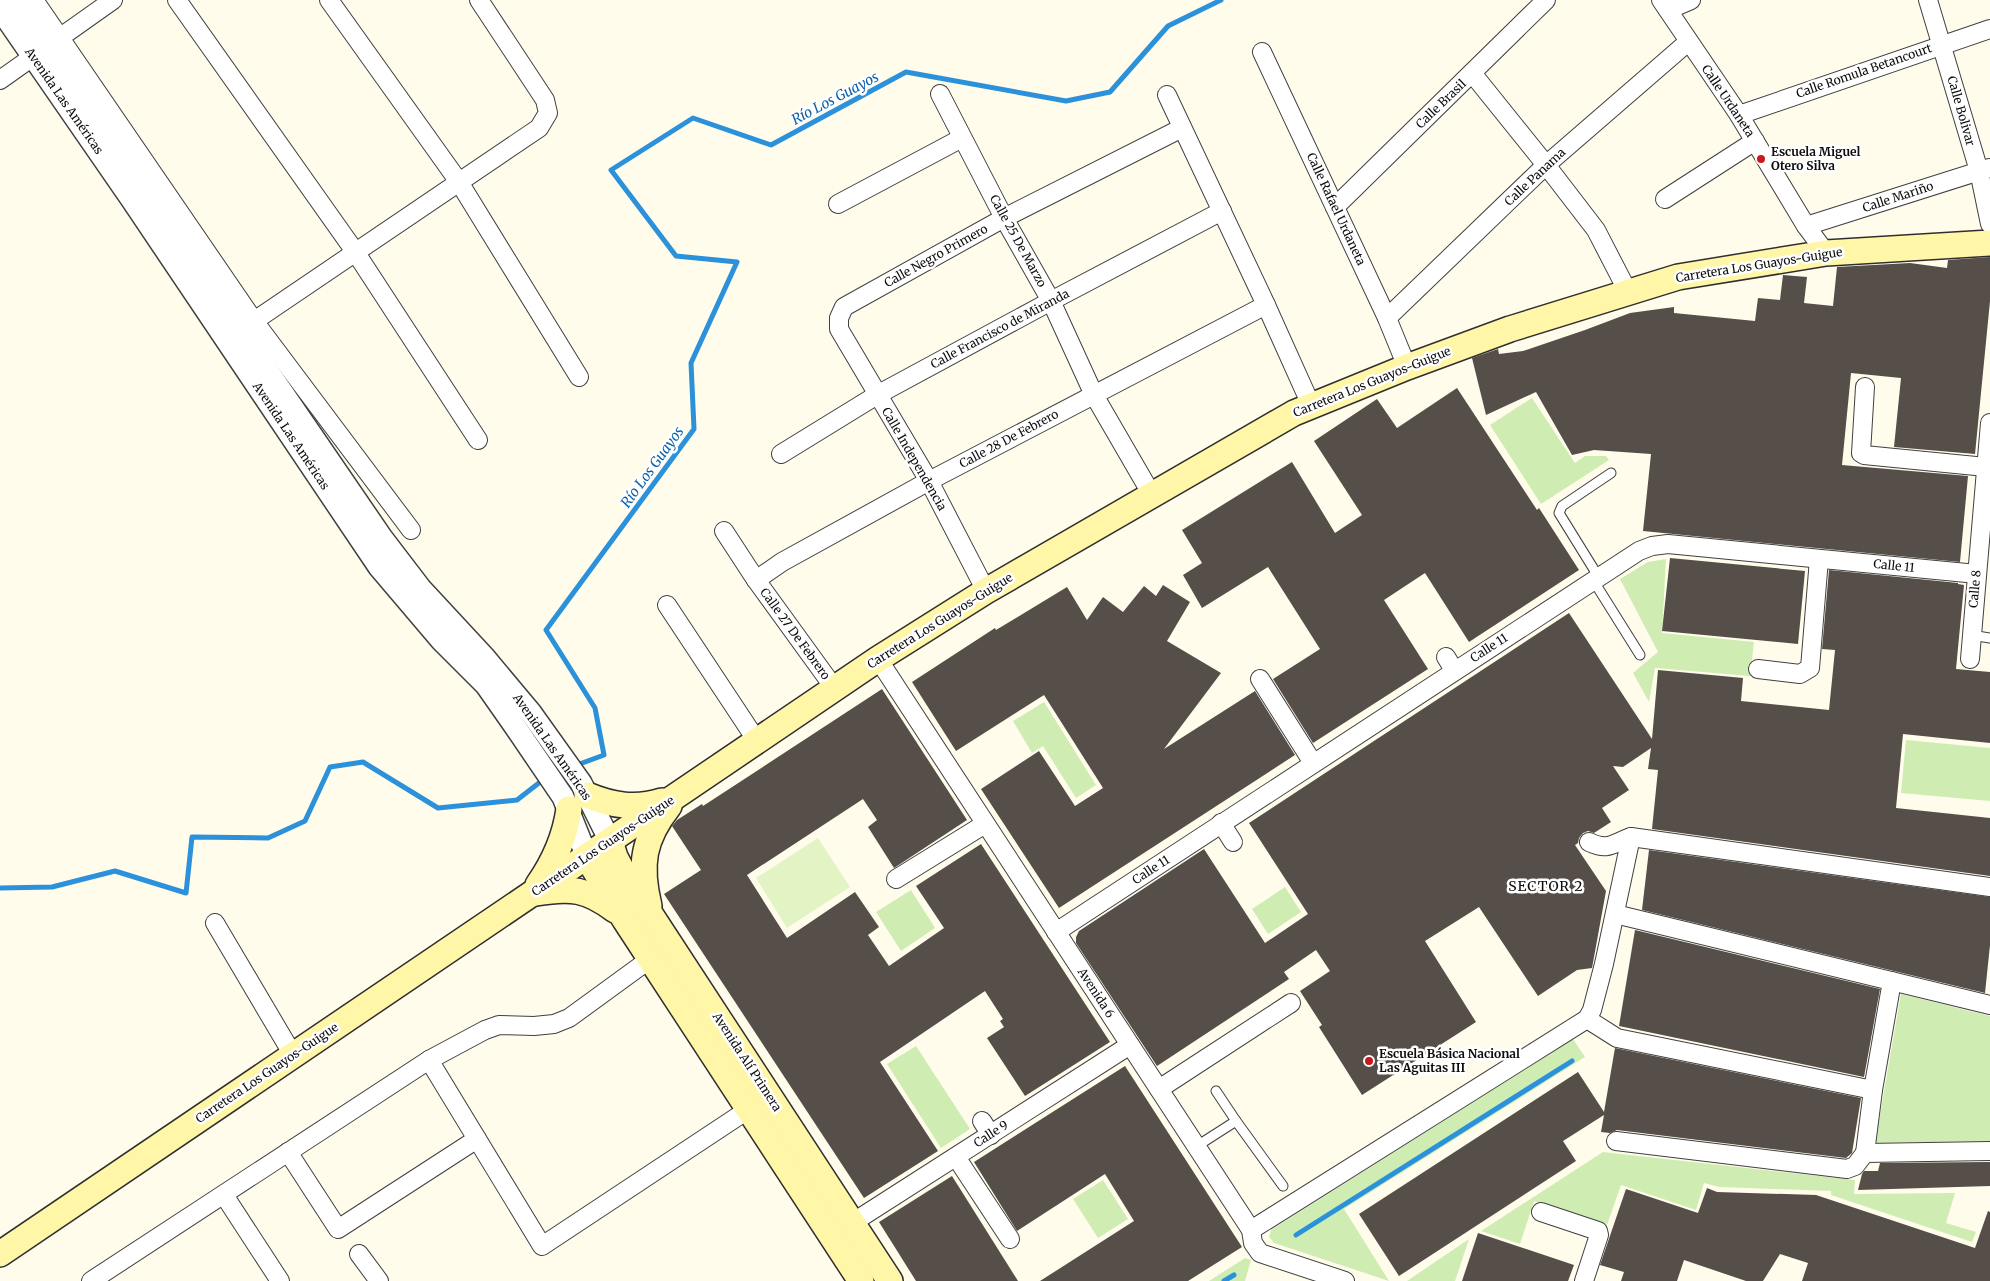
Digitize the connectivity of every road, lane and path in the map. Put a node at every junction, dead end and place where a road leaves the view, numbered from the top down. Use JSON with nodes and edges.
{"nodes":[{"id":1,"x":14,"y":0,"type":"edge"},
{"id":2,"x":34,"y":0,"type":"edge"},
{"id":3,"x":113,"y":0,"type":"edge"},
{"id":4,"x":177,"y":0,"type":"edge"},
{"id":5,"x":329,"y":0,"type":"edge"},
{"id":6,"x":479,"y":0,"type":"edge"},
{"id":7,"x":1546,"y":0,"type":"edge"},
{"id":8,"x":1691,"y":0,"type":"edge"},
{"id":9,"x":1928,"y":0,"type":"edge"},
{"id":10,"x":1665,"y":5,"type":"edge"},
{"id":11,"x":0,"y":9,"type":"edge"},
{"id":12,"x":1990,"y":29,"type":"edge"},
{"id":13,"x":1688,"y":42,"type":"junction"},
{"id":14,"x":1942,"y":44,"type":"junction"},
{"id":15,"x":46,"y":47,"type":"junction"},
{"id":16,"x":1262,"y":52,"type":"dead end"},
{"id":17,"x":1472,"y":73,"type":"junction"},
{"id":18,"x":0,"y":80,"type":"edge"},
{"id":19,"x":940,"y":94,"type":"dead end"},
{"id":20,"x":1167,"y":95,"type":"dead end"},
{"id":21,"x":1739,"y":115,"type":"junction"},
{"id":22,"x":1182,"y":128,"type":"junction"},
{"id":23,"x":962,"y":138,"type":"junction"},
{"id":24,"x":1756,"y":141,"type":"junction"},
{"id":25,"x":1546,"y":165,"type":"junction"},
{"id":26,"x":1984,"y":169,"type":"edge"},
{"id":27,"x":459,"y":182,"type":"junction"},
{"id":28,"x":1665,"y":199,"type":"dead end"},
{"id":29,"x":838,"y":204,"type":"dead end"},
{"id":30,"x":1335,"y":207,"type":"junction"},
{"id":31,"x":1222,"y":212,"type":"junction"},
{"id":32,"x":1004,"y":218,"type":"junction"},
{"id":33,"x":1990,"y":224,"type":"edge"},
{"id":34,"x":1806,"y":226,"type":"junction"},
{"id":35,"x":1990,"y":243,"type":"edge"},
{"id":36,"x":356,"y":253,"type":"junction"},
{"id":37,"x":1826,"y":253,"type":"junction"},
{"id":38,"x":1628,"y":292,"type":"junction"},
{"id":39,"x":1051,"y":301,"type":"junction"},
{"id":40,"x":1266,"y":305,"type":"junction"},
{"id":41,"x":1387,"y":318,"type":"junction"},
{"id":42,"x":254,"y":321,"type":"junction"},
{"id":43,"x":839,"y":329,"type":"joint"},
{"id":44,"x":1407,"y":367,"type":"junction"},
{"id":45,"x":579,"y":377,"type":"dead end"},
{"id":46,"x":1865,"y":388,"type":"dead end"},
{"id":47,"x":877,"y":395,"type":"junction"},
{"id":48,"x":1094,"y":395,"type":"junction"},
{"id":49,"x":1311,"y":405,"type":"junction"},
{"id":50,"x":1990,"y":423,"type":"edge"},
{"id":51,"x":478,"y":440,"type":"dead end"},
{"id":52,"x":781,"y":454,"type":"dead end"},
{"id":53,"x":1986,"y":467,"type":"junction"},
{"id":54,"x":1611,"y":473,"type":"dead end"},
{"id":55,"x":929,"y":481,"type":"junction"},
{"id":56,"x":1152,"y":495,"type":"junction"},
{"id":57,"x":411,"y":530,"type":"dead end"},
{"id":58,"x":724,"y":531,"type":"dead end"},
{"id":59,"x":1819,"y":559,"type":"junction"},
{"id":60,"x":1977,"y":574,"type":"junction"},
{"id":61,"x":1596,"y":578,"type":"junction"},
{"id":62,"x":756,"y":580,"type":"junction"},
{"id":63,"x":986,"y":591,"type":"junction"},
{"id":64,"x":667,"y":604,"type":"dead end"},
{"id":65,"x":1971,"y":635,"type":"junction"},
{"id":66,"x":1990,"y":638,"type":"edge"},
{"id":67,"x":1640,"y":655,"type":"dead end"},
{"id":68,"x":1970,"y":659,"type":"dead end"},
{"id":69,"x":878,"y":660,"type":"junction"},
{"id":70,"x":1758,"y":669,"type":"dead end"},
{"id":71,"x":1260,"y":679,"type":"dead end"},
{"id":72,"x":835,"y":689,"type":"junction"},
{"id":73,"x":757,"y":741,"type":"junction"},
{"id":74,"x":1313,"y":763,"type":"junction"},
{"id":75,"x":575,"y":796,"type":"junction"},
{"id":76,"x":676,"y":796,"type":"junction"},
{"id":77,"x":1221,"y":823,"type":"junction"},
{"id":78,"x":986,"y":824,"type":"junction"},
{"id":79,"x":1631,"y":837,"type":"junction"},
{"id":80,"x":610,"y":841,"type":"junction"},
{"id":81,"x":1233,"y":842,"type":"dead end"},
{"id":82,"x":1589,"y":842,"type":"dead end"},
{"id":83,"x":586,"y":857,"type":"junction"},
{"id":84,"x":896,"y":879,"type":"dead end"},
{"id":85,"x":1990,"y":887,"type":"edge"},
{"id":86,"x":531,"y":894,"type":"junction"},
{"id":87,"x":1615,"y":914,"type":"junction"},
{"id":88,"x":653,"y":919,"type":"junction"},
{"id":89,"x":624,"y":920,"type":"junction"},
{"id":90,"x":215,"y":923,"type":"dead end"},
{"id":91,"x":1056,"y":932,"type":"junction"},
{"id":92,"x":650,"y":959,"type":"junction"},
{"id":93,"x":1892,"y":981,"type":"junction"},
{"id":94,"x":1291,"y":1003,"type":"dead end"},
{"id":95,"x":1990,"y":1005,"type":"edge"},
{"id":96,"x":1587,"y":1019,"type":"junction"},
{"id":97,"x":1130,"y":1046,"type":"junction"},
{"id":98,"x":294,"y":1055,"type":"junction"},
{"id":99,"x":429,"y":1060,"type":"junction"},
{"id":100,"x":1159,"y":1089,"type":"junction"},
{"id":101,"x":1873,"y":1090,"type":"junction"},
{"id":102,"x":1216,"y":1091,"type":"dead end"},
{"id":103,"x":749,"y":1109,"type":"junction"},
{"id":104,"x":1236,"y":1121,"type":"junction"},
{"id":105,"x":477,"y":1139,"type":"junction"},
{"id":106,"x":1616,"y":1141,"type":"dead end"},
{"id":107,"x":1197,"y":1146,"type":"junction"},
{"id":108,"x":1990,"y":1151,"type":"edge"},
{"id":109,"x":288,"y":1152,"type":"junction"},
{"id":110,"x":1865,"y":1153,"type":"junction"},
{"id":111,"x":956,"y":1157,"type":"junction"},
{"id":112,"x":1283,"y":1186,"type":"dead end"},
{"id":113,"x":224,"y":1194,"type":"junction"},
{"id":114,"x":1541,"y":1212,"type":"dead end"},
{"id":115,"x":852,"y":1223,"type":"junction"},
{"id":116,"x":1251,"y":1230,"type":"junction"},
{"id":117,"x":1010,"y":1239,"type":"dead end"},
{"id":118,"x":0,"y":1254,"type":"edge"},
{"id":119,"x":359,"y":1254,"type":"dead end"},
{"id":120,"x":91,"y":1281,"type":"edge"},
{"id":121,"x":280,"y":1281,"type":"edge"},
{"id":122,"x":379,"y":1281,"type":"edge"},
{"id":123,"x":861,"y":1281,"type":"edge"},
{"id":124,"x":890,"y":1281,"type":"edge"},
{"id":125,"x":1345,"y":1281,"type":"edge"},
{"id":126,"x":1584,"y":1281,"type":"edge"}],
"edges":[{"from":1,"to":15,"type":"street","name":"Avenida Las Américas"},
{"from":2,"to":15,"type":"street"},
{"from":3,"to":15,"type":"street"},
{"from":4,"to":36,"type":"street"},
{"from":5,"to":27,"type":"street"},
{"from":6,"to":27,"type":"street"},
{"from":7,"to":17,"type":"street","name":"Calle Brasil"},
{"from":8,"to":10,"type":"street"},
{"from":9,"to":14,"type":"street","name":"Calle Bolivar"},
{"from":10,"to":13,"type":"street","name":"Calle Urdaneta"},
{"from":11,"to":15,"type":"street","name":"Avenida Las Américas"},
{"from":12,"to":14,"type":"street","name":"Calle Romula Betancourt"},
{"from":13,"to":21,"type":"street","name":"Calle Urdaneta"},
{"from":13,"to":25,"type":"street","name":"Calle Panama"},
{"from":14,"to":21,"type":"street","name":"Calle Romula Betancourt"},
{"from":14,"to":26,"type":"street","name":"Calle Bolivar"},
{"from":15,"to":18,"type":"street"},
{"from":15,"to":42,"type":"street"},
{"from":15,"to":75,"type":"street","name":"Avenida Las Américas"},
{"from":16,"to":30,"type":"street","name":"Calle Rafael Urdaneta"},
{"from":17,"to":25,"type":"street"},
{"from":17,"to":30,"type":"street","name":"Calle Brasil"},
{"from":19,"to":23,"type":"street","name":"Calle 25 De Marzo"},
{"from":20,"to":22,"type":"street"},
{"from":21,"to":24,"type":"street","name":"Calle Urdaneta"},
{"from":22,"to":31,"type":"street"},
{"from":22,"to":32,"type":"street","name":"Calle Negro Primero"},
{"from":23,"to":29,"type":"street"},
{"from":23,"to":32,"type":"street","name":"Calle 25 De Marzo"},
{"from":24,"to":28,"type":"street"},
{"from":24,"to":34,"type":"street","name":"Calle Urdaneta"},
{"from":25,"to":38,"type":"street"},
{"from":25,"to":41,"type":"street","name":"Calle Panama"},
{"from":26,"to":33,"type":"street","name":"Calle Bolivar"},
{"from":26,"to":34,"type":"street","name":"Calle Mariño"},
{"from":27,"to":36,"type":"street"},
{"from":27,"to":45,"type":"street"},
{"from":30,"to":41,"type":"street","name":"Calle Rafael Urdaneta"},
{"from":31,"to":39,"type":"street","name":"Calle Francisco de Miranda"},
{"from":31,"to":40,"type":"street"},
{"from":32,"to":39,"type":"street","name":"Calle 25 De Marzo"},
{"from":32,"to":43,"type":"street","name":"Calle Negro Primero"},
{"from":34,"to":37,"type":"street","name":"Calle Urdaneta"},
{"from":35,"to":37,"type":"main road","name":"Carretera Los Guayos-Guigue"},
{"from":36,"to":42,"type":"street"},
{"from":36,"to":51,"type":"street"},
{"from":37,"to":38,"type":"main road","name":"Carretera Los Guayos-Guigue"},
{"from":38,"to":44,"type":"main road","name":"Carretera Los Guayos-Guigue"},
{"from":39,"to":47,"type":"street","name":"Calle Francisco de Miranda"},
{"from":39,"to":48,"type":"street","name":"Calle 25 De Marzo"},
{"from":40,"to":48,"type":"street","name":"Calle 28 De Febrero"},
{"from":40,"to":49,"type":"street"},
{"from":41,"to":44,"type":"street","name":"Calle Rafael Urdaneta"},
{"from":42,"to":57,"type":"street"},
{"from":43,"to":47,"type":"street","name":"Calle Independencia"},
{"from":44,"to":49,"type":"main road","name":"Carretera Los Guayos-Guigue"},
{"from":46,"to":53,"type":"street"},
{"from":47,"to":52,"type":"street","name":"Calle Francisco de Miranda"},
{"from":47,"to":55,"type":"street","name":"Calle Independencia"},
{"from":48,"to":55,"type":"street","name":"Calle 28 De Febrero"},
{"from":48,"to":56,"type":"street","name":"Calle 25 De Marzo"},
{"from":49,"to":56,"type":"main road","name":"Carretera Los Guayos-Guigue"},
{"from":50,"to":53,"type":"street","name":"Calle 8"},
{"from":53,"to":60,"type":"street","name":"Calle 8"},
{"from":54,"to":61,"type":"lane"},
{"from":55,"to":62,"type":"street","name":"Calle 28 De Febrero"},
{"from":55,"to":63,"type":"street","name":"Calle Independencia"},
{"from":56,"to":63,"type":"main road","name":"Carretera Los Guayos-Guigue"},
{"from":58,"to":62,"type":"street","name":"Calle 27 De Febrero"},
{"from":59,"to":60,"type":"street","name":"Calle 11"},
{"from":59,"to":61,"type":"street","name":"Calle 11"},
{"from":59,"to":70,"type":"street"},
{"from":60,"to":65,"type":"street","name":"Calle 8"},
{"from":61,"to":67,"type":"lane"},
{"from":61,"to":74,"type":"street","name":"Calle 11"},
{"from":62,"to":72,"type":"street","name":"Calle 27 De Febrero"},
{"from":63,"to":69,"type":"main road","name":"Carretera Los Guayos-Guigue"},
{"from":64,"to":73,"type":"street"},
{"from":65,"to":66,"type":"lane"},
{"from":65,"to":68,"type":"street","name":"Calle 8"},
{"from":69,"to":72,"type":"main road","name":"Carretera Los Guayos-Guigue"},
{"from":69,"to":78,"type":"street","name":"Avenida 6"},
{"from":71,"to":74,"type":"street"},
{"from":72,"to":73,"type":"main road","name":"Carretera Los Guayos-Guigue"},
{"from":73,"to":76,"type":"main road","name":"Carretera Los Guayos-Guigue"},
{"from":74,"to":77,"type":"street","name":"Calle 11"},
{"from":75,"to":76,"type":"main road"},
{"from":75,"to":80,"type":"street","name":"Avenida Las Américas"},
{"from":75,"to":83,"type":"street","name":"Avenida Las Américas"},
{"from":75,"to":86,"type":"main road"},
{"from":76,"to":80,"type":"main road","name":"Carretera Los Guayos-Guigue"},
{"from":76,"to":88,"type":"main road"},
{"from":77,"to":81,"type":"street"},
{"from":77,"to":91,"type":"street","name":"Calle 11"},
{"from":78,"to":84,"type":"street"},
{"from":78,"to":91,"type":"street","name":"Avenida 6"},
{"from":79,"to":82,"type":"street"},
{"from":79,"to":85,"type":"street"},
{"from":79,"to":87,"type":"street"},
{"from":80,"to":83,"type":"main road","name":"Carretera Los Guayos-Guigue"},
{"from":80,"to":88,"type":"main road","name":"Avenida Alí Primera"},
{"from":83,"to":86,"type":"main road","name":"Carretera Los Guayos-Guigue"},
{"from":83,"to":89,"type":"main road","name":"Avenida Alí Primera"},
{"from":86,"to":89,"type":"main road"},
{"from":86,"to":98,"type":"main road","name":"Carretera Los Guayos-Guigue"},
{"from":87,"to":93,"type":"street"},
{"from":87,"to":96,"type":"street"},
{"from":88,"to":115,"type":"main road","name":"Avenida Alí Primera"},
{"from":89,"to":92,"type":"main road","name":"Avenida Alí Primera"},
{"from":90,"to":98,"type":"street"},
{"from":91,"to":97,"type":"street","name":"Avenida 6"},
{"from":92,"to":99,"type":"street"},
{"from":92,"to":103,"type":"main road","name":"Avenida Alí Primera"},
{"from":93,"to":95,"type":"street"},
{"from":93,"to":101,"type":"street"},
{"from":94,"to":100,"type":"street"},
{"from":96,"to":101,"type":"street"},
{"from":96,"to":116,"type":"street"},
{"from":97,"to":100,"type":"street","name":"Avenida 6"},
{"from":97,"to":111,"type":"street","name":"Calle 9"},
{"from":98,"to":118,"type":"main road","name":"Carretera Los Guayos-Guigue"},
{"from":99,"to":105,"type":"street"},
{"from":99,"to":109,"type":"street"},
{"from":100,"to":107,"type":"street","name":"Avenida 6"},
{"from":101,"to":110,"type":"street"},
{"from":102,"to":104,"type":"lane"},
{"from":103,"to":105,"type":"street"},
{"from":103,"to":123,"type":"main road","name":"Avenida Alí Primera"},
{"from":104,"to":107,"type":"lane"},
{"from":104,"to":112,"type":"lane"},
{"from":105,"to":109,"type":"street"},
{"from":106,"to":110,"type":"street"},
{"from":107,"to":116,"type":"street","name":"Avenida 6"},
{"from":108,"to":110,"type":"street"},
{"from":109,"to":113,"type":"street"},
{"from":111,"to":115,"type":"street","name":"Calle 9"},
{"from":111,"to":117,"type":"street"},
{"from":113,"to":120,"type":"street"},
{"from":113,"to":121,"type":"street"},
{"from":114,"to":126,"type":"street"},
{"from":115,"to":124,"type":"main road","name":"Avenida Alí Primera"},
{"from":116,"to":125,"type":"street","name":"Avenida 6"},
{"from":119,"to":122,"type":"street"}]}
